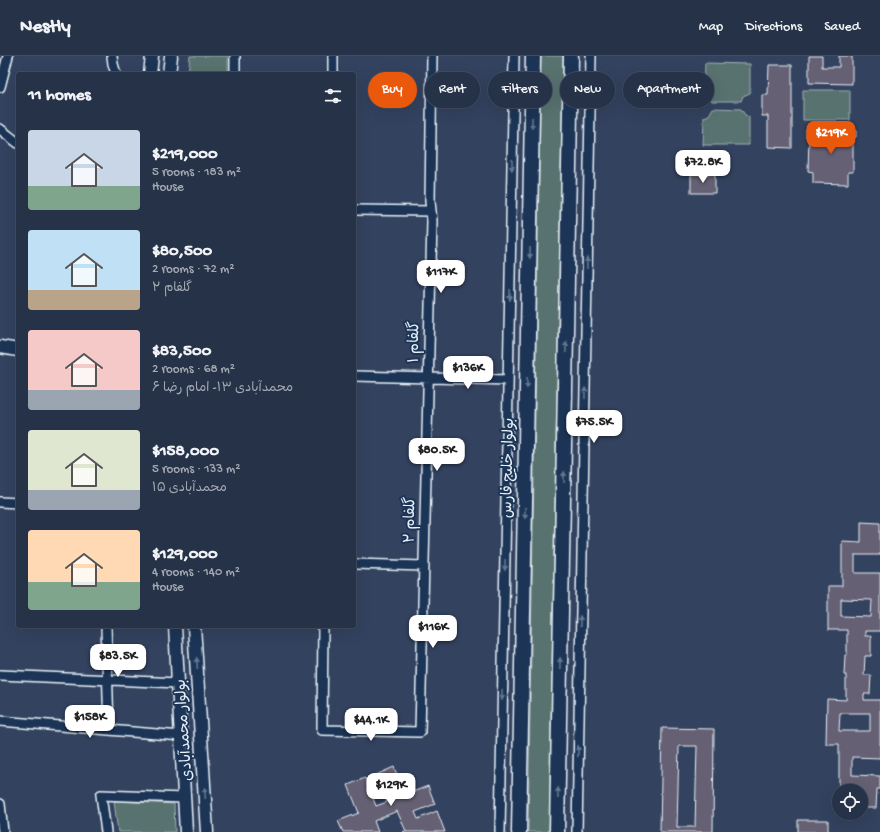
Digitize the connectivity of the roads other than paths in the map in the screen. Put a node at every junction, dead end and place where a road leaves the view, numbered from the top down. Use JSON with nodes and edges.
{"nodes":[{"id":1,"x":8,"y":56,"type":"edge"},
{"id":2,"x":112,"y":56,"type":"edge"},
{"id":3,"x":152,"y":56,"type":"edge"},
{"id":4,"x":171,"y":56,"type":"edge"},
{"id":5,"x":235,"y":56,"type":"edge"},
{"id":6,"x":333,"y":56,"type":"edge"},
{"id":7,"x":432,"y":56,"type":"edge"},
{"id":8,"x":514,"y":56,"type":"edge"},
{"id":9,"x":533,"y":56,"type":"edge"},
{"id":10,"x":571,"y":56,"type":"edge"},
{"id":11,"x":591,"y":56,"type":"edge"},
{"id":12,"x":115,"y":72,"type":"edge"},
{"id":13,"x":150,"y":72,"type":"edge"},
{"id":14,"x":169,"y":72,"type":"edge"},
{"id":15,"x":235,"y":72,"type":"edge"},
{"id":16,"x":333,"y":72,"type":"edge"},
{"id":17,"x":0,"y":87,"type":"edge"},
{"id":18,"x":0,"y":129,"type":"edge"},
{"id":19,"x":16,"y":141,"type":"edge"},
{"id":20,"x":356,"y":210,"type":"edge"},
{"id":21,"x":431,"y":211,"type":"junction"},
{"id":22,"x":0,"y":347,"type":"edge"},
{"id":23,"x":16,"y":350,"type":"edge"},
{"id":24,"x":356,"y":376,"type":"edge"},
{"id":25,"x":428,"y":378,"type":"junction"},
{"id":26,"x":508,"y":380,"type":"junction"},
{"id":27,"x":0,"y":502,"type":"edge"},
{"id":28,"x":16,"y":503,"type":"edge"},
{"id":29,"x":356,"y":564,"type":"edge"},
{"id":30,"x":424,"y":566,"type":"junction"},
{"id":31,"x":106,"y":628,"type":"edge"},
{"id":32,"x":174,"y":628,"type":"edge"},
{"id":33,"x":194,"y":628,"type":"edge"},
{"id":34,"x":323,"y":628,"type":"edge"},
{"id":35,"x":0,"y":675,"type":"edge"},
{"id":36,"x":108,"y":680,"type":"junction"},
{"id":37,"x":178,"y":683,"type":"junction"},
{"id":38,"x":0,"y":721,"type":"edge"},
{"id":39,"x":109,"y":730,"type":"junction"},
{"id":40,"x":181,"y":736,"type":"junction"},
{"id":41,"x":184,"y":798,"type":"junction"},
{"id":42,"x":0,"y":804,"type":"edge"},
{"id":43,"x":186,"y":831,"type":"edge"},
{"id":44,"x":207,"y":831,"type":"edge"},
{"id":45,"x":3,"y":832,"type":"edge"},
{"id":46,"x":106,"y":832,"type":"edge"},
{"id":47,"x":500,"y":832,"type":"edge"},
{"id":48,"x":519,"y":832,"type":"edge"},
{"id":49,"x":557,"y":832,"type":"edge"},
{"id":50,"x":577,"y":832,"type":"edge"}],
"edges":[{"from":1,"to":17,"type":"street"},
{"from":2,"to":12,"type":"street"},
{"from":3,"to":13,"type":"main road"},
{"from":4,"to":14,"type":"main road"},
{"from":5,"to":15,"type":"street"},
{"from":6,"to":16,"type":"street"},
{"from":7,"to":21,"type":"street","name":"گلفام ۱"},
{"from":8,"to":26,"type":"street","one_way":true},
{"from":9,"to":48,"type":"highway","name":"بولوار خلیج فارس","one_way":true},
{"from":49,"to":10,"type":"highway","one_way":true},
{"from":50,"to":11,"type":"street","one_way":true},
{"from":18,"to":19,"type":"street"},
{"from":20,"to":21,"type":"street"},
{"from":21,"to":25,"type":"street","name":"گلفام ۱"},
{"from":22,"to":23,"type":"main road"},
{"from":24,"to":25,"type":"street"},
{"from":25,"to":26,"type":"street"},
{"from":25,"to":30,"type":"street","name":"گلفام ۲"},
{"from":26,"to":47,"type":"street","one_way":true},
{"from":27,"to":28,"type":"street"},
{"from":29,"to":30,"type":"street"},
{"from":30,"to":34,"type":"street","name":"گلفام ۲"},
{"from":31,"to":36,"type":"street"},
{"from":32,"to":37,"type":"main road","name":"بولوار محمدآبادی"},
{"from":44,"to":33,"type":"main road","name":"بولوار محمدآبادی","one_way":true},
{"from":35,"to":36,"type":"street"},
{"from":36,"to":37,"type":"street"},
{"from":36,"to":39,"type":"street"},
{"from":37,"to":40,"type":"main road","name":"بولوار محمدآبادی"},
{"from":38,"to":39,"type":"street"},
{"from":39,"to":40,"type":"street"},
{"from":40,"to":41,"type":"main road","name":"بولوار محمدآبادی"},
{"from":41,"to":43,"type":"main road","name":"بولوار محمدآبادی"},
{"from":41,"to":46,"type":"street"},
{"from":42,"to":45,"type":"street"},
{"from":43,"to":44,"type":"main road"}]}
